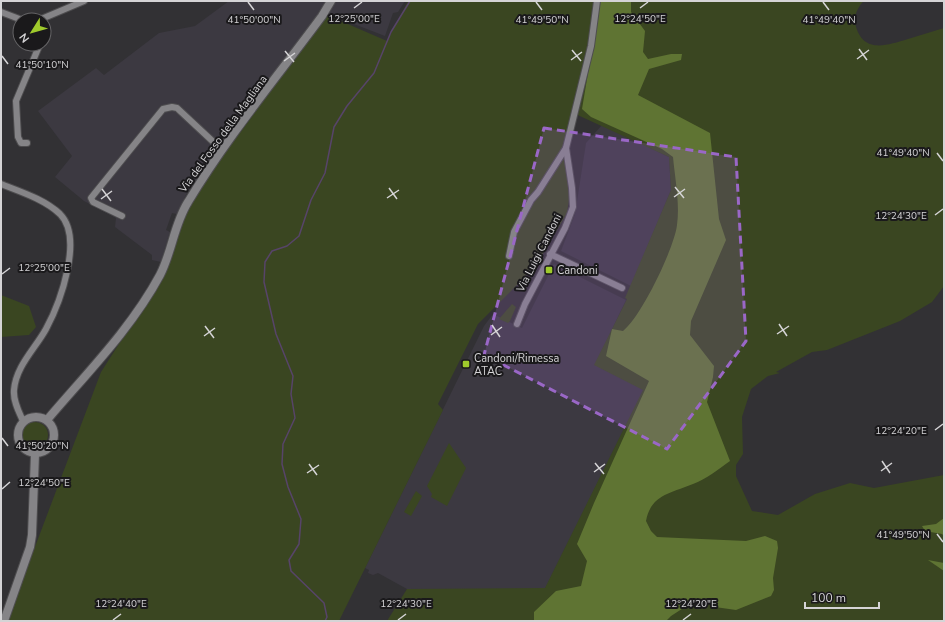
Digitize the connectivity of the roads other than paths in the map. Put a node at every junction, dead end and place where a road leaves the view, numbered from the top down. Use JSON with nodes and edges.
{"nodes":[{"id":1,"x":84,"y":1,"type":"edge"},
{"id":2,"x":330,"y":1,"type":"edge"},
{"id":3,"x":597,"y":1,"type":"edge"},
{"id":4,"x":1,"y":12,"type":"edge"},
{"id":5,"x":52,"y":15,"type":"edge"},
{"id":6,"x":12,"y":16,"type":"edge"},
{"id":7,"x":37,"y":52,"type":"edge"},
{"id":8,"x":27,"y":143,"type":"dead end"},
{"id":9,"x":566,"y":148,"type":"junction"},
{"id":10,"x":222,"y":150,"type":"junction"},
{"id":11,"x":1,"y":184,"type":"edge"},
{"id":12,"x":122,"y":216,"type":"dead end"},
{"id":13,"x":550,"y":254,"type":"junction"},
{"id":14,"x":508,"y":256,"type":"dead end"},
{"id":15,"x":622,"y":288,"type":"dead end"},
{"id":16,"x":517,"y":324,"type":"dead end"},
{"id":17,"x":47,"y":420,"type":"junction"},
{"id":18,"x":23,"y":421,"type":"junction"},
{"id":19,"x":35,"y":454,"type":"junction"},
{"id":20,"x":4,"y":621,"type":"edge"}],
"edges":[{"from":1,"to":5,"type":"street"},
{"from":2,"to":10,"type":"street","name":"Via del Fosso della Magliana"},
{"from":3,"to":9,"type":"street","name":"Via Luigi Candoni"},
{"from":4,"to":6,"type":"street"},
{"from":7,"to":8,"type":"street"},
{"from":9,"to":13,"type":"street","name":"Via Luigi Candoni"},
{"from":9,"to":14,"type":"street"},
{"from":10,"to":12,"type":"street"},
{"from":10,"to":17,"type":"street","name":"Via del Fosso della Magliana"},
{"from":11,"to":18,"type":"street"},
{"from":13,"to":15,"type":"street"},
{"from":13,"to":16,"type":"street","name":"Via Luigi Candoni"},
{"from":17,"to":18,"type":"street"},
{"from":17,"to":19,"type":"street"},
{"from":18,"to":19,"type":"street"},
{"from":19,"to":20,"type":"street"}]}
